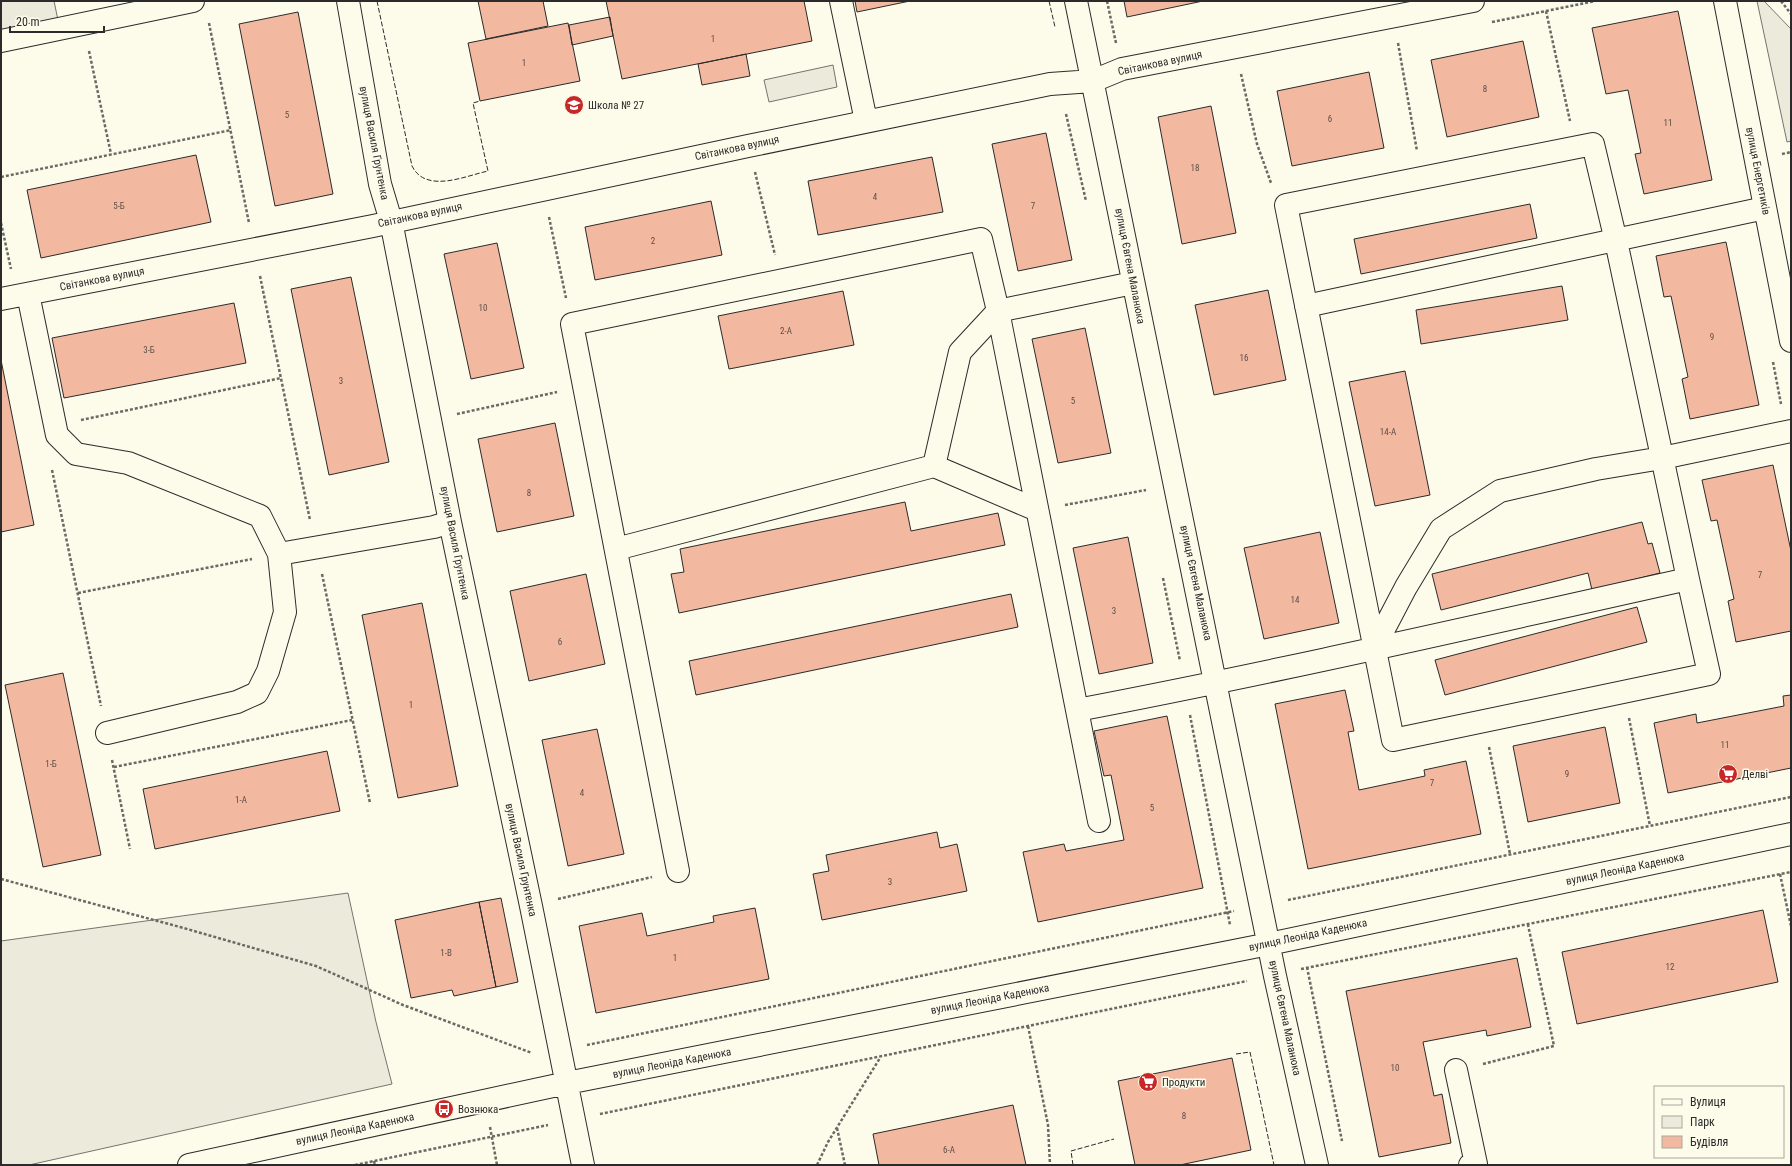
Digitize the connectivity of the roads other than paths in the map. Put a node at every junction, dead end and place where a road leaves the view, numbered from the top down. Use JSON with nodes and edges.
{"nodes":[{"id":1,"x":192,"y":1,"type":"edge"},
{"id":2,"x":348,"y":1,"type":"edge"},
{"id":3,"x":841,"y":1,"type":"edge"},
{"id":4,"x":1076,"y":1,"type":"edge"},
{"id":5,"x":1473,"y":1,"type":"edge"},
{"id":6,"x":1725,"y":1,"type":"edge"},
{"id":7,"x":1,"y":41,"type":"edge"},
{"id":8,"x":1093,"y":81,"type":"junction"},
{"id":9,"x":866,"y":121,"type":"junction"},
{"id":10,"x":1765,"y":208,"type":"junction"},
{"id":11,"x":391,"y":221,"type":"junction"},
{"id":12,"x":1616,"y":241,"type":"junction"},
{"id":13,"x":1133,"y":283,"type":"junction"},
{"id":14,"x":15,"y":296,"type":"edge"},
{"id":15,"x":1306,"y":306,"type":"junction"},
{"id":16,"x":998,"y":311,"type":"junction"},
{"id":17,"x":1791,"y":341,"type":"edge"},
{"id":18,"x":1791,"y":431,"type":"edge"},
{"id":19,"x":1662,"y":458,"type":"junction"},
{"id":20,"x":934,"y":466,"type":"junction"},
{"id":21,"x":1037,"y":510,"type":"junction"},
{"id":22,"x":450,"y":522,"type":"junction"},
{"id":23,"x":616,"y":549,"type":"junction"},
{"id":24,"x":279,"y":554,"type":"junction"},
{"id":25,"x":1688,"y":579,"type":"junction"},
{"id":26,"x":1374,"y":648,"type":"junction"},
{"id":27,"x":1217,"y":683,"type":"junction"},
{"id":28,"x":1077,"y":710,"type":"junction"},
{"id":29,"x":107,"y":733,"type":"road end"},
{"id":30,"x":1099,"y":821,"type":"dead end"},
{"id":31,"x":1791,"y":834,"type":"edge"},
{"id":32,"x":678,"y":871,"type":"road end"},
{"id":33,"x":1269,"y":944,"type":"junction"},
{"id":34,"x":1456,"y":1070,"type":"road end"},
{"id":35,"x":567,"y":1084,"type":"junction"},
{"id":36,"x":189,"y":1165,"type":"edge"},
{"id":37,"x":583,"y":1165,"type":"edge"},
{"id":38,"x":1317,"y":1165,"type":"edge"},
{"id":39,"x":1476,"y":1165,"type":"edge"}],
"edges":[{"from":1,"to":7,"type":"street"},
{"from":2,"to":11,"type":"street","name":"вулиця Василя Грунтенка"},
{"from":3,"to":9,"type":"street"},
{"from":4,"to":8,"type":"street","name":"вулиця Євгена Маланюка"},
{"from":5,"to":8,"type":"street","name":"Світанкова вулиця"},
{"from":6,"to":10,"type":"street","name":"вулиця Енергетиків"},
{"from":8,"to":9,"type":"street","name":"Світанкова вулиця"},
{"from":8,"to":13,"type":"street","name":"вулиця Євгена Маланюка"},
{"from":9,"to":11,"type":"street","name":"Світанкова вулиця"},
{"from":10,"to":12,"type":"street"},
{"from":10,"to":17,"type":"street","name":"вулиця Енергетиків"},
{"from":11,"to":14,"type":"street","name":"Світанкова вулиця"},
{"from":11,"to":22,"type":"street","name":"вулиця Василя Грунтенка"},
{"from":12,"to":15,"type":"street"},
{"from":12,"to":15,"type":"street"},
{"from":12,"to":19,"type":"street"},
{"from":13,"to":16,"type":"street"},
{"from":13,"to":27,"type":"street","name":"вулиця Євгена Маланюка"},
{"from":14,"to":24,"type":"street"},
{"from":15,"to":26,"type":"street"},
{"from":16,"to":20,"type":"street"},
{"from":16,"to":21,"type":"street"},
{"from":16,"to":23,"type":"street"},
{"from":18,"to":19,"type":"street"},
{"from":19,"to":25,"type":"street"},
{"from":19,"to":26,"type":"street"},
{"from":20,"to":21,"type":"street"},
{"from":20,"to":23,"type":"street"},
{"from":21,"to":28,"type":"street"},
{"from":22,"to":24,"type":"street"},
{"from":22,"to":35,"type":"street","name":"вулиця Василя Грунтенка"},
{"from":23,"to":32,"type":"street"},
{"from":24,"to":29,"type":"street"},
{"from":25,"to":26,"type":"street"},
{"from":25,"to":26,"type":"street"},
{"from":26,"to":27,"type":"street"},
{"from":27,"to":28,"type":"street"},
{"from":27,"to":33,"type":"street","name":"вулиця Євгена Маланюка"},
{"from":28,"to":30,"type":"street"},
{"from":31,"to":33,"type":"street","name":"вулиця Леоніда Каденюка"},
{"from":33,"to":35,"type":"street","name":"вулиця Леоніда Каденюка"},
{"from":33,"to":38,"type":"street","name":"вулиця Євгена Маланюка"},
{"from":34,"to":39,"type":"street"},
{"from":35,"to":36,"type":"street","name":"вулиця Леоніда Каденюка"},
{"from":35,"to":37,"type":"street","name":"вулиця Василя Грунтенка"}]}
